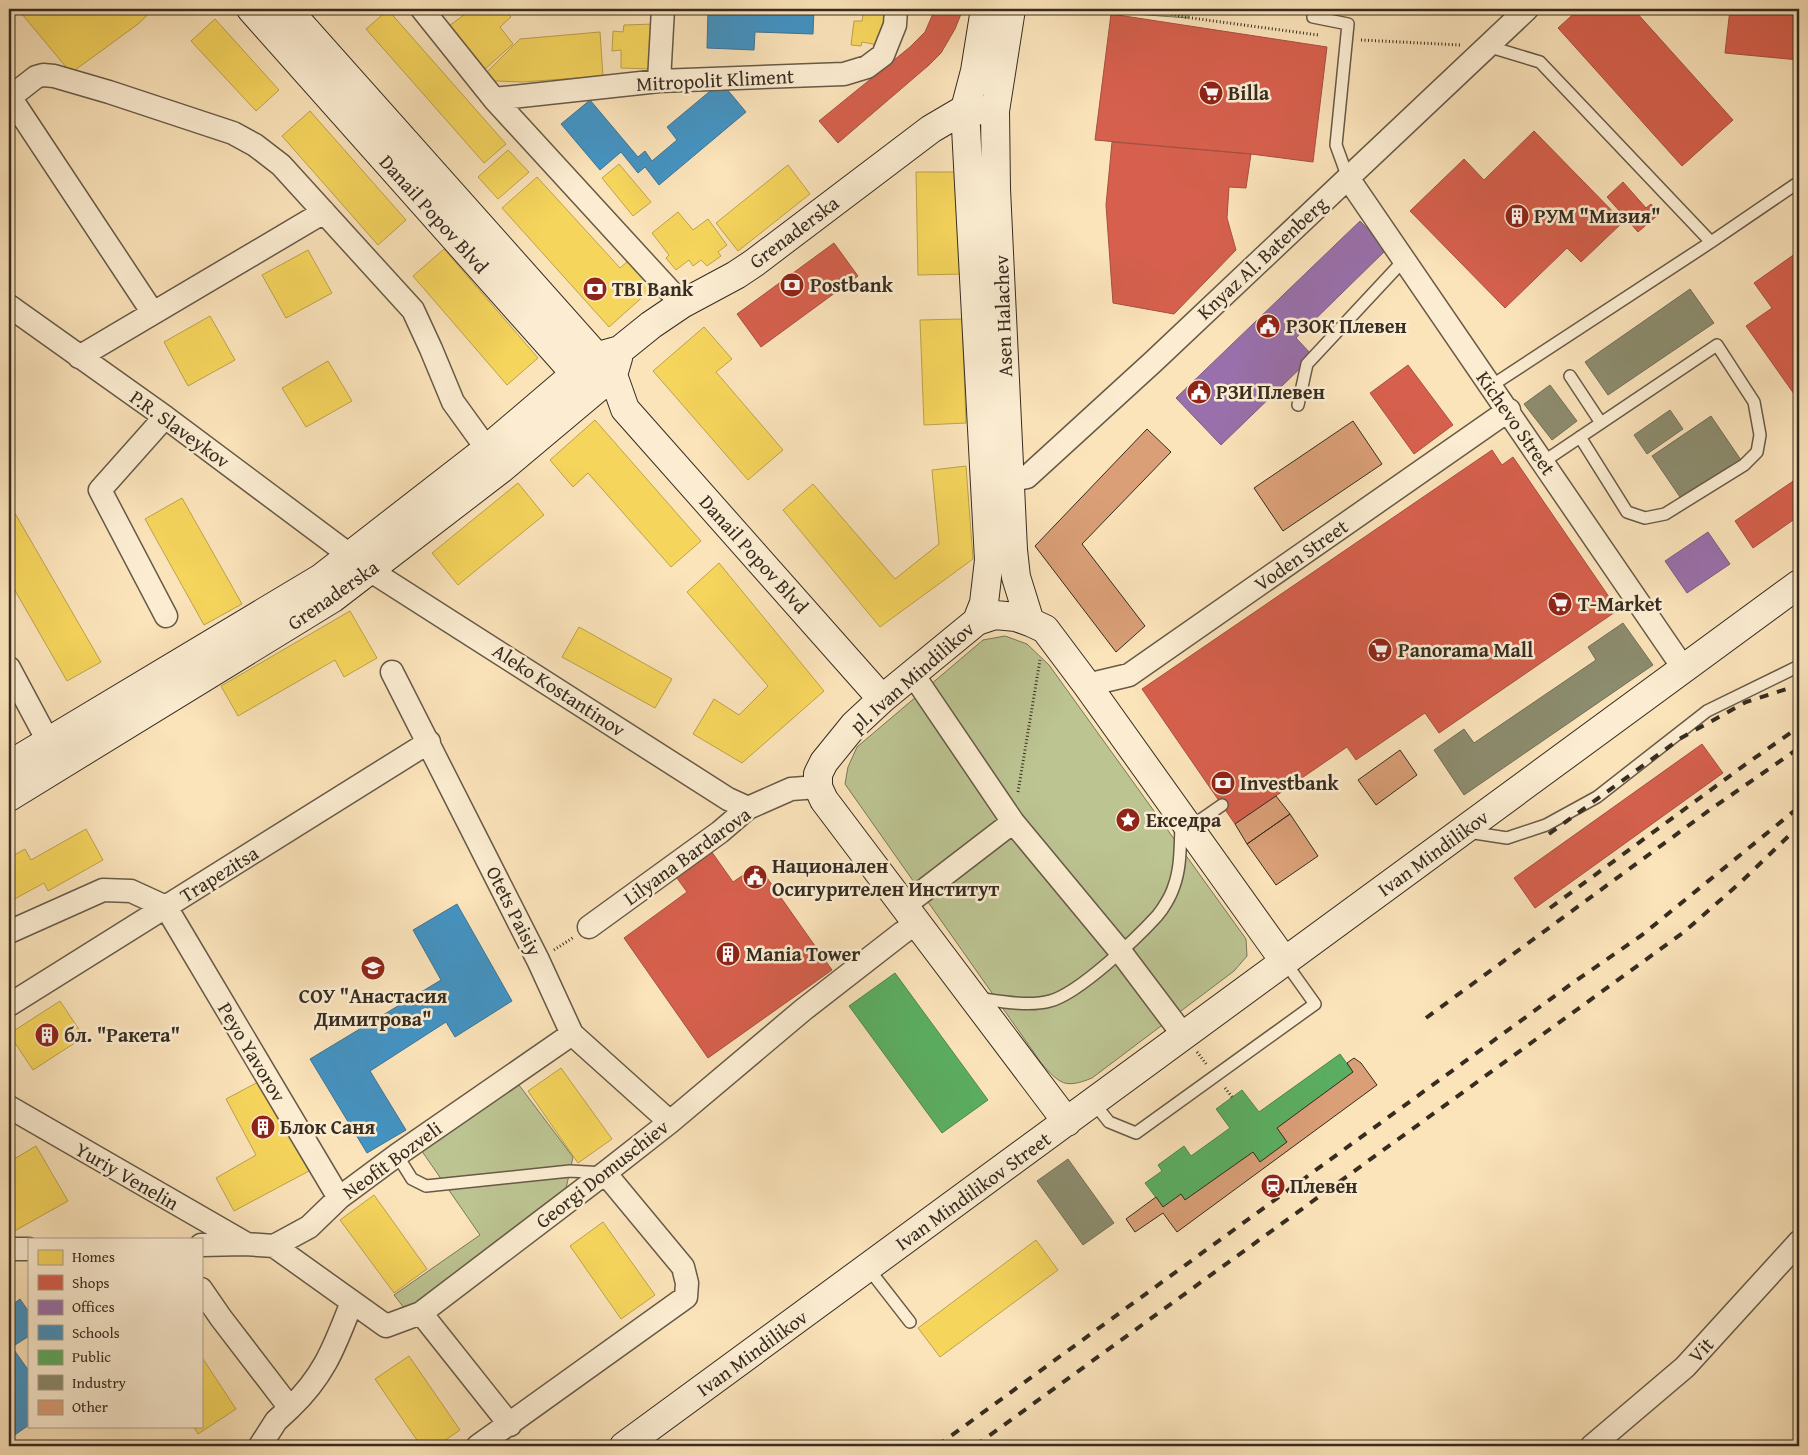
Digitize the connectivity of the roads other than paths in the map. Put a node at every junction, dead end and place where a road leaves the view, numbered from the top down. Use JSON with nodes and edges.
{"nodes":[{"id":1,"x":251,"y":9,"type":"edge"},
{"id":2,"x":287,"y":9,"type":"edge"},
{"id":3,"x":422,"y":9,"type":"edge"},
{"id":4,"x":663,"y":9,"type":"edge"},
{"id":5,"x":896,"y":9,"type":"edge"},
{"id":6,"x":985,"y":9,"type":"edge"},
{"id":7,"x":1011,"y":9,"type":"edge"},
{"id":8,"x":1314,"y":9,"type":"edge"},
{"id":9,"x":1527,"y":9,"type":"edge"},
{"id":10,"x":1487,"y":46,"type":"junction"},
{"id":11,"x":660,"y":81,"type":"junction"},
{"id":12,"x":9,"y":96,"type":"edge"},
{"id":13,"x":494,"y":99,"type":"junction"},
{"id":14,"x":965,"y":109,"type":"junction"},
{"id":15,"x":995,"y":111,"type":"junction"},
{"id":16,"x":1348,"y":178,"type":"junction"},
{"id":17,"x":1799,"y":182,"type":"edge"},
{"id":18,"x":324,"y":212,"type":"junction"},
{"id":19,"x":1711,"y":242,"type":"junction"},
{"id":20,"x":1404,"y":260,"type":"junction"},
{"id":21,"x":682,"y":304,"type":"junction"},
{"id":22,"x":9,"y":306,"type":"edge"},
{"id":23,"x":153,"y":313,"type":"junction"},
{"id":24,"x":79,"y":356,"type":"junction"},
{"id":25,"x":599,"y":369,"type":"junction"},
{"id":26,"x":1570,"y":376,"type":"dead end"},
{"id":27,"x":1491,"y":386,"type":"junction"},
{"id":28,"x":1298,"y":405,"type":"dead end"},
{"id":29,"x":1508,"y":410,"type":"junction"},
{"id":30,"x":165,"y":417,"type":"junction"},
{"id":31,"x":1601,"y":423,"type":"junction"},
{"id":32,"x":1580,"y":437,"type":"junction"},
{"id":33,"x":486,"y":449,"type":"junction"},
{"id":34,"x":1544,"y":462,"type":"junction"},
{"id":35,"x":997,"y":483,"type":"junction"},
{"id":36,"x":360,"y":563,"type":"junction"},
{"id":37,"x":1799,"y":584,"type":"edge"},
{"id":38,"x":166,"y":616,"type":"dead end"},
{"id":39,"x":977,"y":621,"type":"junction"},
{"id":40,"x":1038,"y":626,"type":"junction"},
{"id":41,"x":1799,"y":666,"type":"edge"},
{"id":42,"x":9,"y":668,"type":"edge"},
{"id":43,"x":1684,"y":669,"type":"junction"},
{"id":44,"x":392,"y":672,"type":"dead end"},
{"id":45,"x":912,"y":673,"type":"junction"},
{"id":46,"x":1086,"y":684,"type":"junction"},
{"id":47,"x":882,"y":699,"type":"junction"},
{"id":48,"x":48,"y":741,"type":"junction"},
{"id":49,"x":429,"y":742,"type":"junction"},
{"id":50,"x":9,"y":765,"type":"edge"},
{"id":51,"x":818,"y":786,"type":"junction"},
{"id":52,"x":9,"y":797,"type":"edge"},
{"id":53,"x":1222,"y":805,"type":"dead end"},
{"id":54,"x":748,"y":808,"type":"junction"},
{"id":55,"x":1013,"y":822,"type":"junction"},
{"id":56,"x":1185,"y":822,"type":"junction"},
{"id":57,"x":1463,"y":831,"type":"junction"},
{"id":58,"x":166,"y":906,"type":"junction"},
{"id":59,"x":911,"y":914,"type":"junction"},
{"id":60,"x":590,"y":927,"type":"road end"},
{"id":61,"x":9,"y":932,"type":"edge"},
{"id":62,"x":1120,"y":951,"type":"junction"},
{"id":63,"x":1285,"y":962,"type":"junction"},
{"id":64,"x":973,"y":997,"type":"junction"},
{"id":65,"x":9,"y":1005,"type":"edge"},
{"id":66,"x":572,"y":1034,"type":"junction"},
{"id":67,"x":1184,"y":1036,"type":"junction"},
{"id":68,"x":1094,"y":1102,"type":"junction"},
{"id":69,"x":9,"y":1108,"type":"edge"},
{"id":70,"x":670,"y":1122,"type":"junction"},
{"id":71,"x":1067,"y":1122,"type":"junction"},
{"id":72,"x":396,"y":1155,"type":"junction"},
{"id":73,"x":605,"y":1173,"type":"junction"},
{"id":74,"x":339,"y":1198,"type":"junction"},
{"id":75,"x":1799,"y":1242,"type":"edge"},
{"id":76,"x":245,"y":1244,"type":"junction"},
{"id":77,"x":202,"y":1245,"type":"edge"},
{"id":78,"x":274,"y":1246,"type":"junction"},
{"id":79,"x":28,"y":1249,"type":"edge"},
{"id":80,"x":9,"y":1250,"type":"edge"},
{"id":81,"x":868,"y":1268,"type":"junction"},
{"id":82,"x":202,"y":1290,"type":"edge"},
{"id":83,"x":352,"y":1302,"type":"junction"},
{"id":84,"x":421,"y":1313,"type":"junction"},
{"id":85,"x":910,"y":1322,"type":"dead end"},
{"id":86,"x":290,"y":1408,"type":"junction"},
{"id":87,"x":510,"y":1425,"type":"junction"},
{"id":88,"x":260,"y":1446,"type":"edge"},
{"id":89,"x":478,"y":1446,"type":"edge"},
{"id":90,"x":624,"y":1446,"type":"edge"},
{"id":91,"x":1592,"y":1446,"type":"edge"}],
"edges":[{"from":1,"to":25,"type":"street","name":"Danail Popov Blvd"},
{"from":2,"to":25,"type":"street","name":"Danail Popov Blvd"},
{"from":3,"to":13,"type":"street"},
{"from":4,"to":11,"type":"street"},
{"from":5,"to":11,"type":"street","name":"Mitropolit Kliment"},
{"from":6,"to":14,"type":"street","name":"Asen Halachev"},
{"from":7,"to":15,"type":"street","name":"Asen Halachev"},
{"from":8,"to":16,"type":"lane"},
{"from":9,"to":10,"type":"street","name":"Knyaz Al. Batenberg"},
{"from":10,"to":16,"type":"street","name":"Knyaz Al. Batenberg"},
{"from":10,"to":19,"type":"lane"},
{"from":11,"to":13,"type":"street","name":"Mitropolit Kliment"},
{"from":12,"to":18,"type":"street"},
{"from":12,"to":23,"type":"street"},
{"from":13,"to":21,"type":"street"},
{"from":14,"to":15,"type":"street"},
{"from":14,"to":21,"type":"street","name":"Grenaderska"},
{"from":14,"to":35,"type":"street","name":"Asen Halachev"},
{"from":15,"to":35,"type":"street","name":"Asen Halachev"},
{"from":16,"to":20,"type":"street","name":"Kichevo Street"},
{"from":16,"to":35,"type":"street","name":"Knyaz Al. Batenberg"},
{"from":17,"to":19,"type":"lane"},
{"from":18,"to":23,"type":"street"},
{"from":18,"to":33,"type":"street"},
{"from":19,"to":27,"type":"lane"},
{"from":20,"to":27,"type":"street","name":"Kichevo Street"},
{"from":20,"to":28,"type":"lane"},
{"from":21,"to":25,"type":"street","name":"Grenaderska"},
{"from":22,"to":24,"type":"street","name":"P.R. Slaveykov"},
{"from":23,"to":24,"type":"street"},
{"from":24,"to":30,"type":"street","name":"P.R. Slaveykov"},
{"from":25,"to":33,"type":"street","name":"Grenaderska"},
{"from":25,"to":36,"type":"street","name":"Grenaderska"},
{"from":25,"to":47,"type":"street","name":"Danail Popov Blvd"},
{"from":26,"to":31,"type":"lane"},
{"from":27,"to":29,"type":"street","name":"Kichevo Street"},
{"from":29,"to":34,"type":"street","name":"Kichevo Street"},
{"from":29,"to":46,"type":"street","name":"Voden Street"},
{"from":30,"to":36,"type":"street","name":"P.R. Slaveykov"},
{"from":30,"to":38,"type":"street"},
{"from":31,"to":32,"type":"lane"},
{"from":31,"to":32,"type":"lane"},
{"from":32,"to":34,"type":"lane"},
{"from":33,"to":36,"type":"street","name":"Grenaderska"},
{"from":34,"to":43,"type":"street","name":"Kichevo Street"},
{"from":35,"to":39,"type":"street","name":"Asen Halachev"},
{"from":35,"to":40,"type":"street","name":"Asen Halachev"},
{"from":36,"to":48,"type":"street","name":"Grenaderska"},
{"from":36,"to":52,"type":"street","name":"Grenaderska"},
{"from":36,"to":54,"type":"street","name":"Aleko Kostantinov"},
{"from":37,"to":43,"type":"street","name":"Ivan Mindilikov"},
{"from":39,"to":40,"type":"street","name":"pl. Ivan Mindilikov"},
{"from":39,"to":45,"type":"street","name":"pl. Ivan Mindilikov"},
{"from":40,"to":46,"type":"street"},
{"from":41,"to":57,"type":"lane"},
{"from":42,"to":48,"type":"street"},
{"from":43,"to":57,"type":"street","name":"Ivan Mindilikov"},
{"from":44,"to":49,"type":"street","name":"Otets Paisiy"},
{"from":45,"to":47,"type":"street","name":"pl. Ivan Mindilikov"},
{"from":45,"to":55,"type":"street"},
{"from":46,"to":56,"type":"street"},
{"from":47,"to":51,"type":"street","name":"pl. Ivan Mindilikov"},
{"from":48,"to":50,"type":"street","name":"Grenaderska"},
{"from":49,"to":58,"type":"street","name":"Trapezitsa"},
{"from":49,"to":66,"type":"street","name":"Otets Paisiy"},
{"from":51,"to":54,"type":"street","name":"Lilyana Bardarova"},
{"from":51,"to":59,"type":"street"},
{"from":53,"to":56,"type":"lane"},
{"from":54,"to":60,"type":"street","name":"Lilyana Bardarova"},
{"from":55,"to":59,"type":"street","name":"Georgi Domuschiev"},
{"from":55,"to":62,"type":"street"},
{"from":56,"to":62,"type":"lane"},
{"from":56,"to":63,"type":"street"},
{"from":57,"to":63,"type":"street","name":"Ivan Mindilikov"},
{"from":58,"to":61,"type":"street"},
{"from":58,"to":65,"type":"street","name":"Trapezitsa"},
{"from":58,"to":74,"type":"street","name":"Peyo Yavorov"},
{"from":59,"to":64,"type":"street"},
{"from":59,"to":70,"type":"street","name":"Georgi Domuschiev"},
{"from":62,"to":64,"type":"lane"},
{"from":62,"to":67,"type":"street"},
{"from":63,"to":67,"type":"street","name":"Ivan Mindilikov"},
{"from":63,"to":68,"type":"lane"},
{"from":64,"to":71,"type":"street"},
{"from":66,"to":70,"type":"street","name":"Otets Paisiy"},
{"from":66,"to":72,"type":"street","name":"Neofit Bozveli"},
{"from":67,"to":68,"type":"street","name":"Ivan Mindilikov"},
{"from":68,"to":71,"type":"street","name":"Ivan Mindilikov"},
{"from":69,"to":76,"type":"street","name":"Yuriy Venelin"},
{"from":70,"to":73,"type":"street","name":"Georgi Domuschiev"},
{"from":71,"to":81,"type":"street","name":"Ivan Mindilikov Street"},
{"from":72,"to":73,"type":"lane"},
{"from":72,"to":74,"type":"street","name":"Neofit Bozveli"},
{"from":73,"to":84,"type":"street","name":"Georgi Domuschiev"},
{"from":73,"to":87,"type":"street"},
{"from":74,"to":78,"type":"street","name":"Neofit Bozveli"},
{"from":75,"to":91,"type":"street","name":"Vit"},
{"from":76,"to":77,"type":"street"},
{"from":76,"to":78,"type":"street"},
{"from":78,"to":83,"type":"street","name":"Georgi Domuschiev"},
{"from":79,"to":80,"type":"street"},
{"from":81,"to":85,"type":"lane"},
{"from":81,"to":90,"type":"street","name":"Ivan Mindilikov"},
{"from":82,"to":86,"type":"street"},
{"from":83,"to":84,"type":"street","name":"Georgi Domuschiev"},
{"from":83,"to":86,"type":"street"},
{"from":84,"to":87,"type":"street"},
{"from":86,"to":88,"type":"street"},
{"from":87,"to":89,"type":"street"}]}
